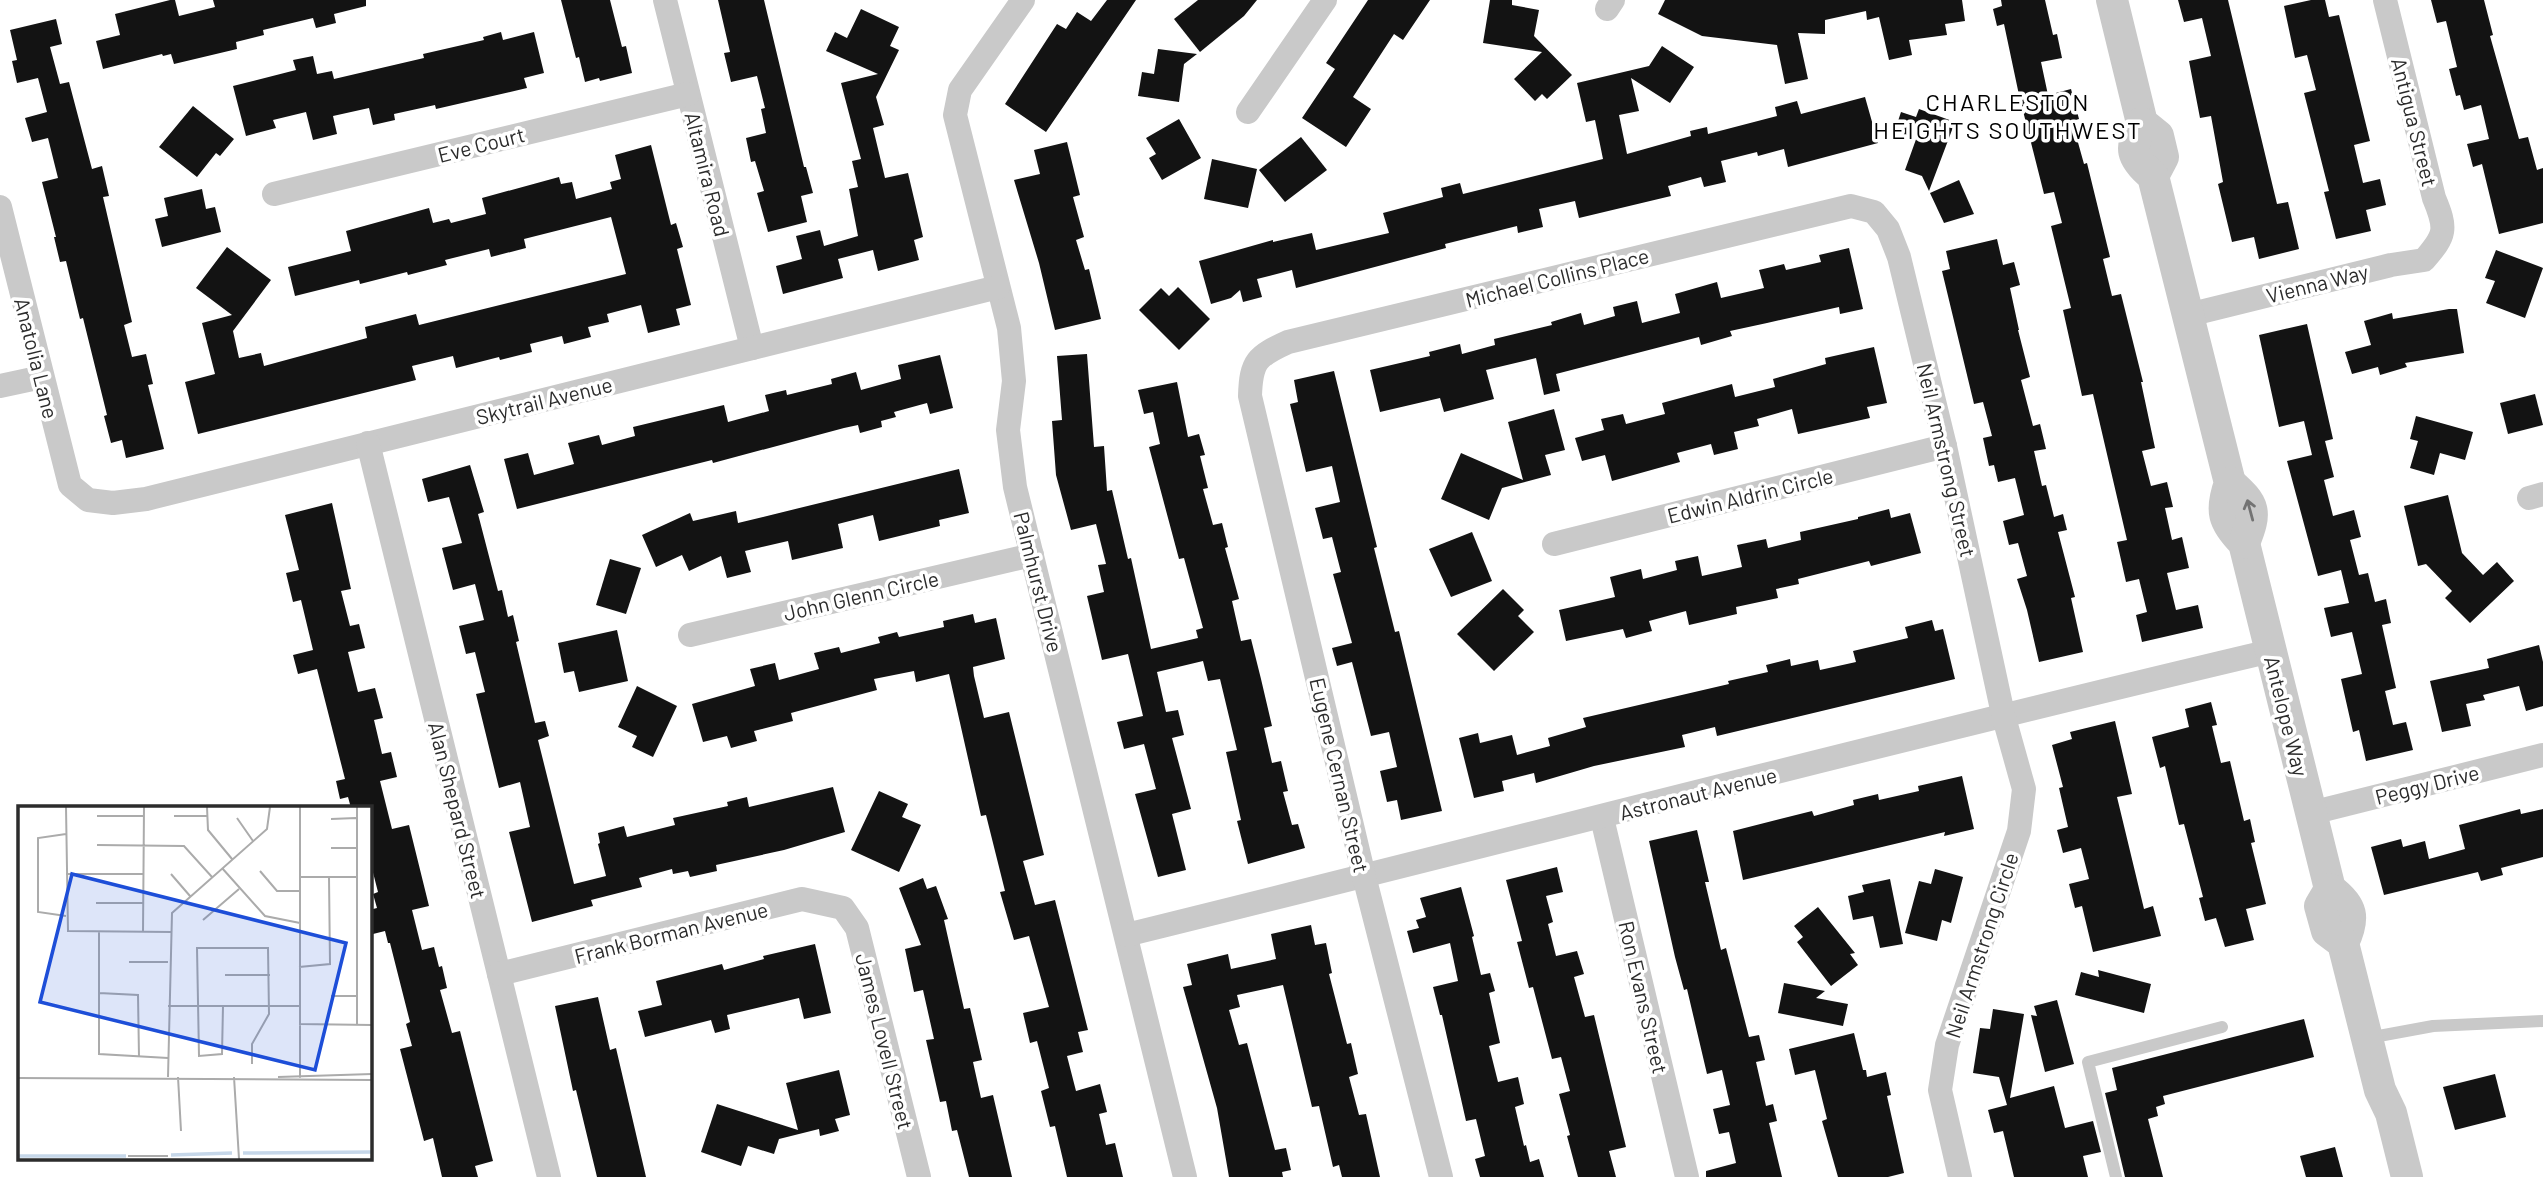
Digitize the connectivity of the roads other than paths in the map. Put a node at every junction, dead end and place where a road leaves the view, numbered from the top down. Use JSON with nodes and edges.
{"nodes":[{"id":1,"x":665,"y":0,"type":"edge"},
{"id":2,"x":1023,"y":0,"type":"edge"},
{"id":3,"x":1325,"y":0,"type":"edge"},
{"id":4,"x":2112,"y":0,"type":"edge"},
{"id":5,"x":2385,"y":0,"type":"edge"},
{"id":6,"x":688,"y":94,"type":"junction"},
{"id":7,"x":1248,"y":112,"type":"dead end"},
{"id":8,"x":274,"y":194,"type":"dead end"},
{"id":9,"x":0,"y":207,"type":"edge"},
{"id":10,"x":1874,"y":212,"type":"joint"},
{"id":11,"x":2440,"y":243,"type":"joint"},
{"id":12,"x":998,"y":287,"type":"junction"},
{"id":13,"x":2188,"y":315,"type":"junction"},
{"id":14,"x":752,"y":348,"type":"junction"},
{"id":15,"x":1251,"y":372,"type":"joint"},
{"id":16,"x":41,"y":377,"type":"junction"},
{"id":17,"x":0,"y":386,"type":"edge"},
{"id":18,"x":368,"y":443,"type":"junction"},
{"id":19,"x":1945,"y":446,"type":"junction"},
{"id":20,"x":88,"y":500,"type":"joint"},
{"id":21,"x":1554,"y":544,"type":"dead end"},
{"id":22,"x":1032,"y":555,"type":"junction"},
{"id":23,"x":690,"y":635,"type":"dead end"},
{"id":24,"x":2271,"y":651,"type":"junction"},
{"id":25,"x":2003,"y":714,"type":"junction"},
{"id":26,"x":2543,"y":755,"type":"edge"},
{"id":27,"x":2311,"y":813,"type":"junction"},
{"id":28,"x":1602,"y":817,"type":"junction"},
{"id":29,"x":1364,"y":876,"type":"junction"},
{"id":30,"x":843,"y":908,"type":"joint"},
{"id":31,"x":1126,"y":935,"type":"junction"},
{"id":32,"x":499,"y":974,"type":"junction"},
{"id":33,"x":2543,"y":1021,"type":"edge"},
{"id":34,"x":2222,"y":1027,"type":"dead end"},
{"id":35,"x":2367,"y":1038,"type":"junction"},
{"id":36,"x":916,"y":1176,"type":"edge"},
{"id":37,"x":549,"y":1177,"type":"edge"},
{"id":38,"x":1185,"y":1177,"type":"edge"},
{"id":39,"x":1441,"y":1177,"type":"edge"},
{"id":40,"x":1687,"y":1177,"type":"edge"},
{"id":41,"x":1960,"y":1177,"type":"edge"},
{"id":42,"x":2116,"y":1177,"type":"edge"},
{"id":43,"x":2407,"y":1177,"type":"edge"}],
"edges":[{"from":1,"to":6,"type":"street","name":"Altamira Road"},
{"from":2,"to":12,"type":"street","name":"Palmhurst Drive"},
{"from":3,"to":7,"type":"street"},
{"from":4,"to":13,"type":"street","name":"Antelope Way"},
{"from":5,"to":11,"type":"street","name":"Antigua Street"},
{"from":6,"to":8,"type":"street","name":"Eve Court"},
{"from":6,"to":14,"type":"street","name":"Altamira Road"},
{"from":9,"to":16,"type":"street","name":"Anatolia Lane"},
{"from":10,"to":15,"type":"street","name":"Michael Collins Place"},
{"from":10,"to":19,"type":"street","name":"Neil Armstrong Street"},
{"from":11,"to":13,"type":"street","name":"Vienna Way"},
{"from":12,"to":14,"type":"street","name":"Skytrail Avenue"},
{"from":12,"to":22,"type":"street","name":"Palmhurst Drive"},
{"from":13,"to":24,"type":"street","name":"Antelope Way"},
{"from":14,"to":18,"type":"street","name":"Skytrail Avenue"},
{"from":15,"to":29,"type":"street","name":"Eugene Cernan Street"},
{"from":16,"to":17,"type":"street"},
{"from":16,"to":20,"type":"street","name":"Anatolia Lane"},
{"from":18,"to":20,"type":"street","name":"Skytrail Avenue"},
{"from":18,"to":32,"type":"street","name":"Alan Shepard Street"},
{"from":19,"to":21,"type":"street","name":"Edwin Aldrin Circle"},
{"from":19,"to":25,"type":"street","name":"Neil Armstrong Street"},
{"from":22,"to":23,"type":"street","name":"John Glenn Circle"},
{"from":22,"to":31,"type":"street","name":"Palmhurst Drive"},
{"from":24,"to":25,"type":"street","name":"Astronaut Avenue"},
{"from":24,"to":27,"type":"street","name":"Antelope Way"},
{"from":25,"to":28,"type":"street","name":"Astronaut Avenue"},
{"from":25,"to":41,"type":"street","name":"Neil Armstrong Circle"},
{"from":26,"to":27,"type":"street","name":"Peggy Drive"},
{"from":27,"to":35,"type":"street","name":"Antelope Way"},
{"from":28,"to":29,"type":"street","name":"Astronaut Avenue"},
{"from":28,"to":40,"type":"street","name":"Ron Evans Street"},
{"from":29,"to":31,"type":"street","name":"Astronaut Avenue"},
{"from":29,"to":39,"type":"street","name":"Eugene Cernan Street"},
{"from":30,"to":32,"type":"street","name":"Frank Borman Avenue"},
{"from":30,"to":36,"type":"street","name":"James Lovell Street"},
{"from":31,"to":38,"type":"street","name":"Palmhurst Drive"},
{"from":32,"to":37,"type":"street","name":"Alan Shepard Street"},
{"from":33,"to":35,"type":"lane"},
{"from":34,"to":42,"type":"lane"},
{"from":35,"to":43,"type":"street","name":"Antelope Way"}]}
